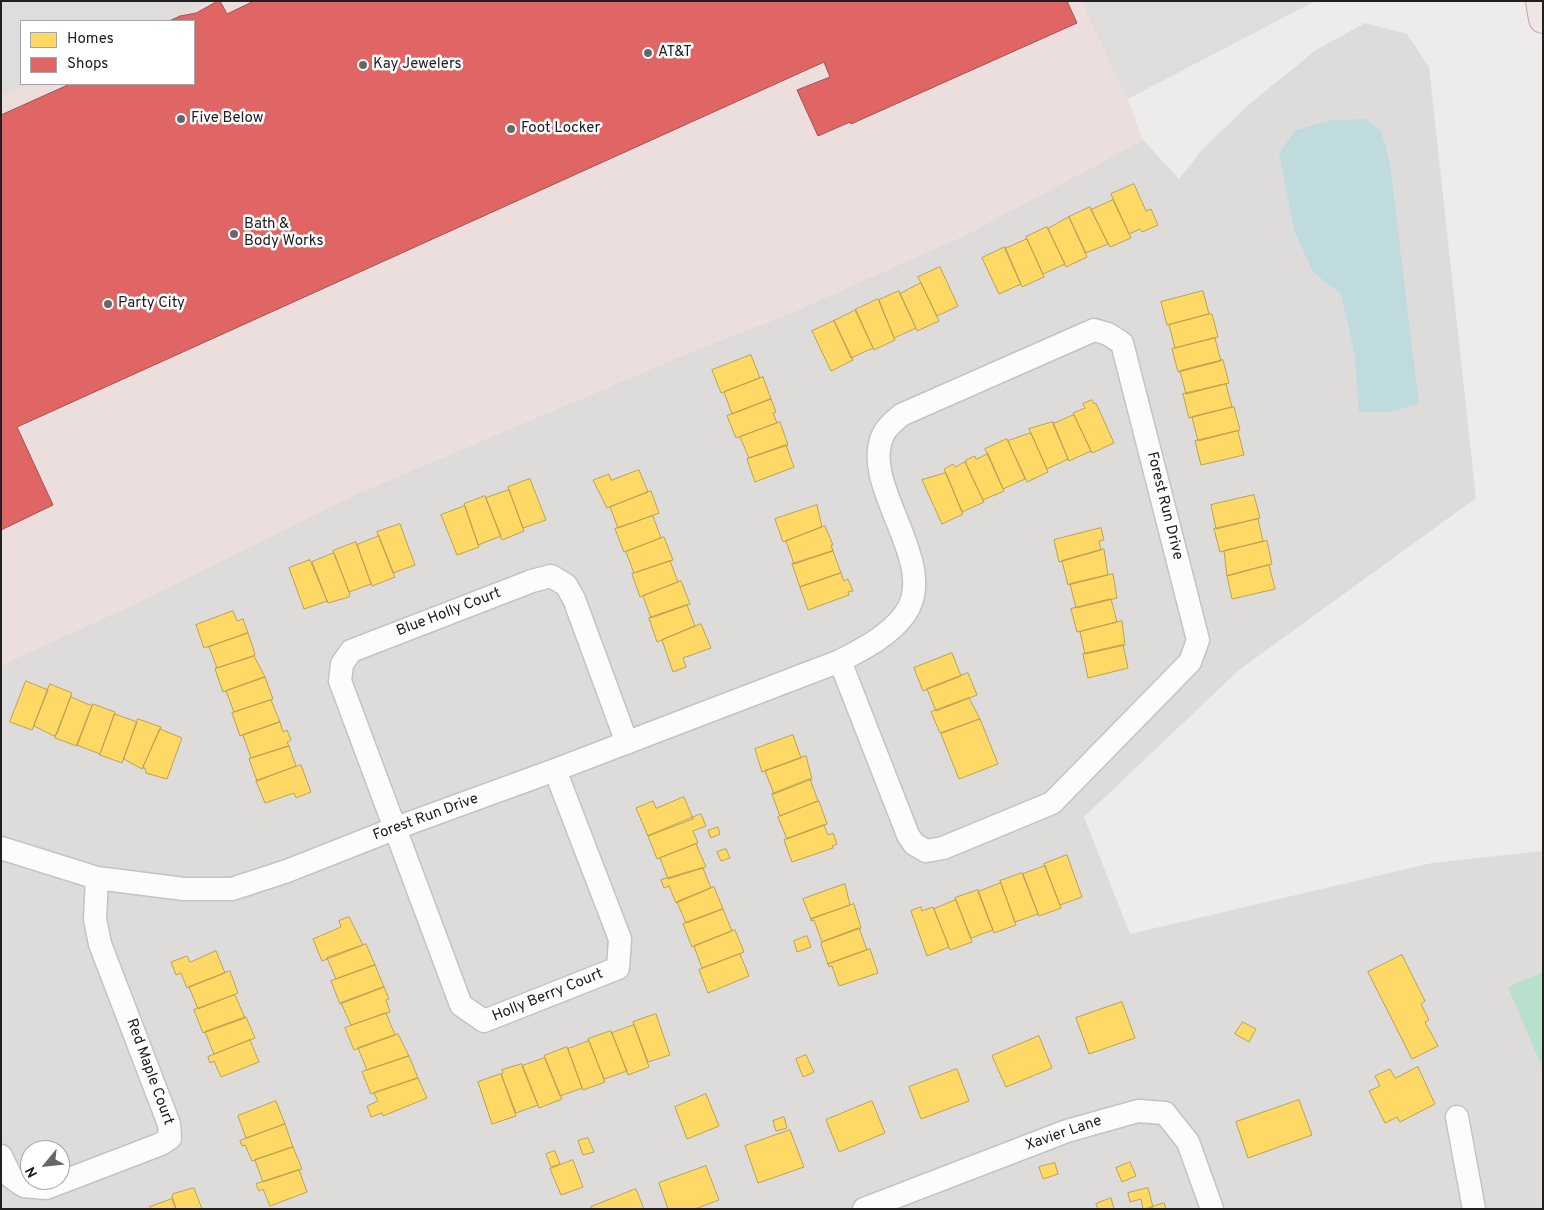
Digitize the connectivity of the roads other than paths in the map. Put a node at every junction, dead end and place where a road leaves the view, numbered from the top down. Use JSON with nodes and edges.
{"nodes":[{"id":1,"x":1540,"y":1,"type":"edge"},
{"id":2,"x":1543,"y":19,"type":"edge"},
{"id":3,"x":840,"y":661,"type":"junction"},
{"id":4,"x":627,"y":743,"type":"junction"},
{"id":5,"x":555,"y":770,"type":"junction"},
{"id":6,"x":396,"y":828,"type":"junction"},
{"id":7,"x":1,"y":848,"type":"edge"},
{"id":8,"x":97,"y":878,"type":"junction"},
{"id":9,"x":1457,"y":1116,"type":"dead end"},
{"id":10,"x":1,"y":1156,"type":"edge"},
{"id":11,"x":864,"y":1209,"type":"edge"},
{"id":12,"x":1212,"y":1209,"type":"edge"},
{"id":13,"x":1474,"y":1209,"type":"edge"}],
"edges":[{"from":1,"to":2,"type":"highway"},
{"from":3,"to":3,"type":"street","name":"Forest Run Drive"},
{"from":3,"to":4,"type":"street","name":"Forest Run Drive"},
{"from":4,"to":5,"type":"street","name":"Forest Run Drive"},
{"from":4,"to":6,"type":"street","name":"Blue Holly Court"},
{"from":5,"to":6,"type":"street","name":"Forest Run Drive"},
{"from":5,"to":6,"type":"street","name":"Holly Berry Court"},
{"from":6,"to":8,"type":"street","name":"Forest Run Drive"},
{"from":7,"to":8,"type":"street","name":"Forest Run Drive"},
{"from":8,"to":10,"type":"street","name":"Red Maple Court"},
{"from":9,"to":13,"type":"street"},
{"from":11,"to":12,"type":"street","name":"Xavier Lane"}]}
